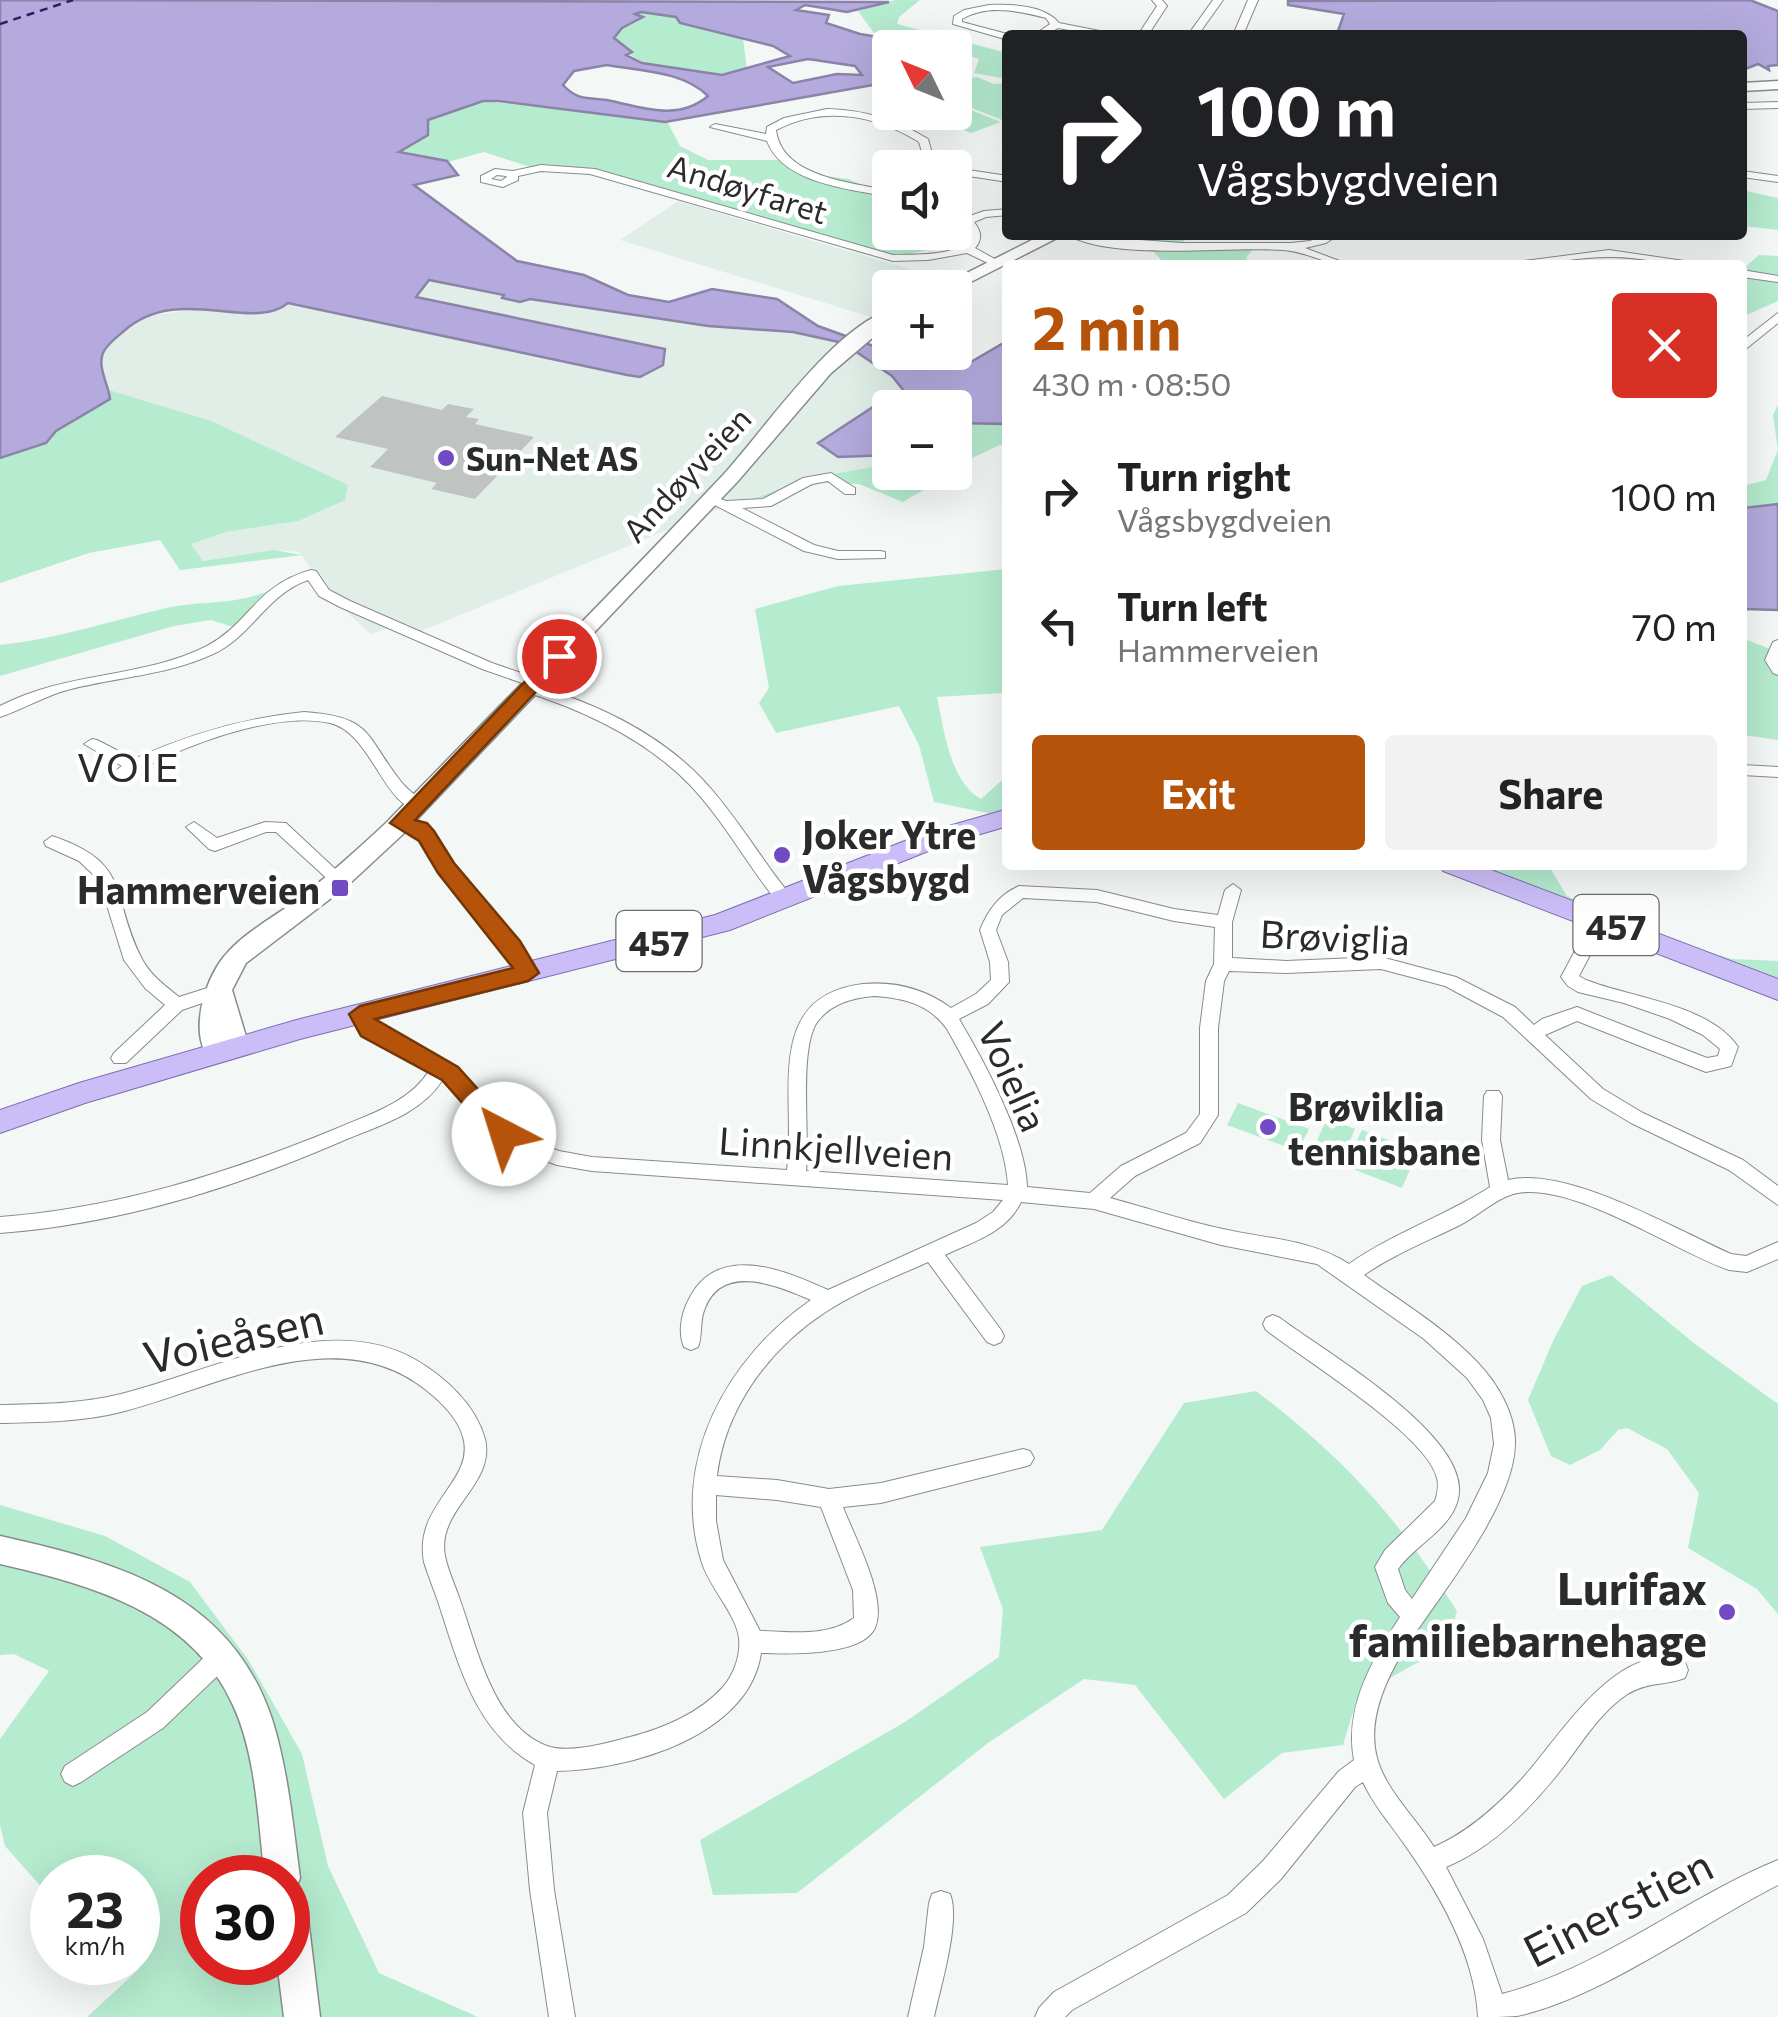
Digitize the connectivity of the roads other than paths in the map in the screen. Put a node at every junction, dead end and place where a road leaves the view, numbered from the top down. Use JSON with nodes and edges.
{"nodes":[{"id":1,"x":1157,"y":0,"type":"edge"},
{"id":2,"x":1218,"y":0,"type":"edge"},
{"id":3,"x":1253,"y":0,"type":"edge"},
{"id":4,"x":1056,"y":25,"type":"junction"},
{"id":5,"x":1048,"y":30,"type":"edge"},
{"id":6,"x":1086,"y":30,"type":"edge"},
{"id":7,"x":1146,"y":30,"type":"edge"},
{"id":8,"x":1197,"y":30,"type":"edge"},
{"id":9,"x":1240,"y":30,"type":"edge"},
{"id":10,"x":1002,"y":35,"type":"edge"},
{"id":11,"x":1778,"y":84,"type":"edge"},
{"id":12,"x":1747,"y":86,"type":"edge"},
{"id":13,"x":1778,"y":104,"type":"edge"},
{"id":14,"x":1747,"y":106,"type":"edge"},
{"id":15,"x":716,"y":126,"type":"dead end"},
{"id":16,"x":770,"y":138,"type":"junction"},
{"id":17,"x":926,"y":150,"type":"dead end"},
{"id":18,"x":512,"y":174,"type":"dead end"},
{"id":19,"x":972,"y":174,"type":"edge"},
{"id":20,"x":1747,"y":175,"type":"edge"},
{"id":21,"x":1002,"y":178,"type":"edge"},
{"id":22,"x":1778,"y":179,"type":"edge"},
{"id":23,"x":872,"y":189,"type":"edge"},
{"id":24,"x":1002,"y":212,"type":"edge"},
{"id":25,"x":972,"y":216,"type":"edge"},
{"id":26,"x":1044,"y":240,"type":"edge"},
{"id":27,"x":1100,"y":240,"type":"edge"},
{"id":28,"x":1314,"y":240,"type":"edge"},
{"id":29,"x":1290,"y":247,"type":"junction"},
{"id":30,"x":963,"y":250,"type":"edge"},
{"id":31,"x":970,"y":250,"type":"edge"},
{"id":32,"x":1002,"y":260,"type":"edge"},
{"id":33,"x":1002,"y":260,"type":"edge"},
{"id":34,"x":1329,"y":260,"type":"edge"},
{"id":35,"x":1555,"y":260,"type":"edge"},
{"id":36,"x":1658,"y":260,"type":"edge"},
{"id":37,"x":996,"y":263,"type":"junction"},
{"id":38,"x":1747,"y":274,"type":"edge"},
{"id":39,"x":972,"y":275,"type":"edge"},
{"id":40,"x":1778,"y":279,"type":"edge"},
{"id":41,"x":1778,"y":317,"type":"edge"},
{"id":42,"x":872,"y":327,"type":"edge"},
{"id":43,"x":1747,"y":344,"type":"edge"},
{"id":44,"x":850,"y":491,"type":"dead end"},
{"id":45,"x":719,"y":502,"type":"junction"},
{"id":46,"x":880,"y":556,"type":"dead end"},
{"id":47,"x":1778,"y":645,"type":"edge"},
{"id":48,"x":1778,"y":670,"type":"edge"},
{"id":49,"x":531,"y":685,"type":"junction"},
{"id":50,"x":0,"y":712,"type":"edge"},
{"id":51,"x":92,"y":744,"type":"dead end"},
{"id":52,"x":134,"y":765,"type":"junction"},
{"id":53,"x":1747,"y":770,"type":"edge"},
{"id":54,"x":1778,"y":772,"type":"edge"},
{"id":55,"x":114,"y":777,"type":"dead end"},
{"id":56,"x":417,"y":805,"type":"junction"},
{"id":57,"x":1002,"y":819,"type":"edge"},
{"id":58,"x":400,"y":823,"type":"junction"},
{"id":59,"x":194,"y":828,"type":"dead end"},
{"id":60,"x":52,"y":842,"type":"dead end"},
{"id":61,"x":1465,"y":870,"type":"edge"},
{"id":62,"x":338,"y":880,"type":"junction"},
{"id":63,"x":1233,"y":890,"type":"dead end"},
{"id":64,"x":785,"y":900,"type":"junction"},
{"id":65,"x":1224,"y":922,"type":"junction"},
{"id":66,"x":1582,"y":953,"type":"dead end"},
{"id":67,"x":1223,"y":964,"type":"junction"},
{"id":68,"x":528,"y":973,"type":"junction"},
{"id":69,"x":1582,"y":988,"type":"junction"},
{"id":70,"x":220,"y":990,"type":"junction"},
{"id":71,"x":1778,"y":990,"type":"edge"},
{"id":72,"x":176,"y":1005,"type":"junction"},
{"id":73,"x":360,"y":1014,"type":"junction"},
{"id":74,"x":1576,"y":1014,"type":"junction"},
{"id":75,"x":949,"y":1017,"type":"junction"},
{"id":76,"x":1534,"y":1034,"type":"junction"},
{"id":77,"x":225,"y":1047,"type":"junction"},
{"id":78,"x":120,"y":1058,"type":"dead end"},
{"id":79,"x":440,"y":1068,"type":"junction"},
{"id":80,"x":1493,"y":1096,"type":"dead end"},
{"id":81,"x":0,"y":1122,"type":"edge"},
{"id":82,"x":796,"y":1177,"type":"junction"},
{"id":83,"x":1500,"y":1189,"type":"junction"},
{"id":84,"x":1015,"y":1192,"type":"junction"},
{"id":85,"x":1778,"y":1197,"type":"edge"},
{"id":86,"x":1094,"y":1202,"type":"junction"},
{"id":87,"x":0,"y":1225,"type":"edge"},
{"id":88,"x":1778,"y":1250,"type":"edge"},
{"id":89,"x":932,"y":1253,"type":"junction"},
{"id":90,"x":1350,"y":1274,"type":"junction"},
{"id":91,"x":831,"y":1300,"type":"junction"},
{"id":92,"x":1273,"y":1324,"type":"dead end"},
{"id":93,"x":994,"y":1336,"type":"dead end"},
{"id":94,"x":691,"y":1341,"type":"dead end"},
{"id":95,"x":0,"y":1414,"type":"edge"},
{"id":96,"x":1024,"y":1458,"type":"dead end"},
{"id":97,"x":708,"y":1486,"type":"junction"},
{"id":98,"x":829,"y":1499,"type":"junction"},
{"id":99,"x":0,"y":1550,"type":"edge"},
{"id":100,"x":1412,"y":1615,"type":"junction"},
{"id":101,"x":752,"y":1642,"type":"junction"},
{"id":102,"x":222,"y":1656,"type":"junction"},
{"id":103,"x":1677,"y":1670,"type":"dead end"},
{"id":104,"x":548,"y":1759,"type":"junction"},
{"id":105,"x":1368,"y":1765,"type":"junction"},
{"id":106,"x":73,"y":1774,"type":"dead end"},
{"id":107,"x":279,"y":1855,"type":"edge"},
{"id":108,"x":1430,"y":1862,"type":"junction"},
{"id":109,"x":1778,"y":1872,"type":"edge"},
{"id":110,"x":941,"y":1903,"type":"dead end"},
{"id":111,"x":298,"y":1985,"type":"edge"},
{"id":112,"x":1491,"y":2013,"type":"edge"},
{"id":113,"x":302,"y":2017,"type":"edge"},
{"id":114,"x":562,"y":2017,"type":"edge"},
{"id":115,"x":921,"y":2017,"type":"edge"},
{"id":116,"x":1048,"y":2017,"type":"edge"}],
"edges":[{"from":1,"to":7,"type":"street"},
{"from":2,"to":8,"type":"street"},
{"from":3,"to":9,"type":"street"},
{"from":4,"to":5,"type":"street"},
{"from":4,"to":6,"type":"street"},
{"from":4,"to":10,"type":"street"},
{"from":11,"to":12,"type":"street"},
{"from":13,"to":14,"type":"street"},
{"from":15,"to":16,"type":"street","name":"Andøyfaret"},
{"from":16,"to":17,"type":"street","name":"Andøyfaret"},
{"from":16,"to":23,"type":"street","name":"Andøyfaret"},
{"from":18,"to":30,"type":"street","name":"Andøyfaret"},
{"from":19,"to":21,"type":"street"},
{"from":20,"to":22,"type":"street"},
{"from":24,"to":25,"type":"street"},
{"from":26,"to":33,"type":"street"},
{"from":27,"to":29,"type":"street"},
{"from":28,"to":29,"type":"street"},
{"from":29,"to":34,"type":"street"},
{"from":31,"to":37,"type":"street"},
{"from":32,"to":37,"type":"street"},
{"from":35,"to":36,"type":"street"},
{"from":37,"to":39,"type":"street"},
{"from":38,"to":40,"type":"street"},
{"from":41,"to":43,"type":"street"},
{"from":42,"to":45,"type":"street","name":"Andøyveien"},
{"from":44,"to":45,"type":"street"},
{"from":45,"to":46,"type":"street"},
{"from":45,"to":49,"type":"street","name":"Andøyveien"},
{"from":47,"to":48,"type":"street"},
{"from":49,"to":50,"type":"street"},
{"from":49,"to":56,"type":"street","name":"Andøyveien"},
{"from":49,"to":64,"type":"street"},
{"from":51,"to":52,"type":"street"},
{"from":52,"to":55,"type":"street"},
{"from":52,"to":56,"type":"street"},
{"from":53,"to":54,"type":"street"},
{"from":56,"to":58,"type":"street","name":"Andøyveien"},
{"from":57,"to":64,"type":"main road","number":"457"},
{"from":58,"to":62,"type":"street","name":"Andøyveien"},
{"from":58,"to":68,"type":"street"},
{"from":59,"to":62,"type":"street"},
{"from":60,"to":72,"type":"street"},
{"from":61,"to":71,"type":"main road","number":"457"},
{"from":62,"to":70,"type":"street","name":"Andøyveien"},
{"from":63,"to":65,"type":"street","name":"Brøviglia"},
{"from":64,"to":68,"type":"main road","number":"457"},
{"from":65,"to":67,"type":"street","name":"Brøviglia"},
{"from":65,"to":75,"type":"street","name":"Brøviglia"},
{"from":66,"to":69,"type":"street"},
{"from":67,"to":76,"type":"street","name":"Brøviglia"},
{"from":67,"to":86,"type":"street","name":"Brøviglia"},
{"from":68,"to":73,"type":"main road","number":"457"},
{"from":69,"to":74,"type":"street"},
{"from":69,"to":74,"type":"street"},
{"from":70,"to":72,"type":"street"},
{"from":70,"to":77,"type":"street","name":"Andøyveien"},
{"from":72,"to":78,"type":"street"},
{"from":73,"to":77,"type":"main road","number":"457"},
{"from":73,"to":79,"type":"street","name":"Linnkjellveien"},
{"from":74,"to":76,"type":"street"},
{"from":75,"to":82,"type":"street","name":"Voielia"},
{"from":75,"to":84,"type":"street","name":"Voielia"},
{"from":76,"to":85,"type":"street","name":"Brøviglia"},
{"from":77,"to":81,"type":"main road","number":"457"},
{"from":79,"to":82,"type":"street","name":"Linnkjellveien"},
{"from":79,"to":87,"type":"street"},
{"from":80,"to":83,"type":"street"},
{"from":82,"to":84,"type":"street","name":"Linnkjellveien"},
{"from":83,"to":88,"type":"street"},
{"from":83,"to":90,"type":"street"},
{"from":84,"to":86,"type":"street","name":"Linnkjellveien"},
{"from":84,"to":89,"type":"street","name":"Voielia"},
{"from":86,"to":90,"type":"street","name":"Linnkjellveien"},
{"from":89,"to":91,"type":"street","name":"Voielia"},
{"from":89,"to":93,"type":"street"},
{"from":90,"to":100,"type":"street","name":"Linnkjellveien"},
{"from":91,"to":94,"type":"street"},
{"from":91,"to":97,"type":"street","name":"Voielia"},
{"from":92,"to":100,"type":"street"},
{"from":95,"to":104,"type":"street","name":"Voieåsen"},
{"from":96,"to":98,"type":"street"},
{"from":97,"to":98,"type":"street"},
{"from":97,"to":101,"type":"street","name":"Voielia"},
{"from":98,"to":101,"type":"street"},
{"from":99,"to":102,"type":"street"},
{"from":100,"to":105,"type":"street","name":"Linnkjellveien"},
{"from":101,"to":104,"type":"street"},
{"from":102,"to":106,"type":"street"},
{"from":102,"to":107,"type":"street"},
{"from":103,"to":108,"type":"street"},
{"from":104,"to":114,"type":"street"},
{"from":105,"to":108,"type":"street"},
{"from":105,"to":116,"type":"street"},
{"from":108,"to":112,"type":"street"},
{"from":109,"to":112,"type":"street","name":"Einerstien"},
{"from":110,"to":115,"type":"street"},
{"from":111,"to":113,"type":"street"}]}
